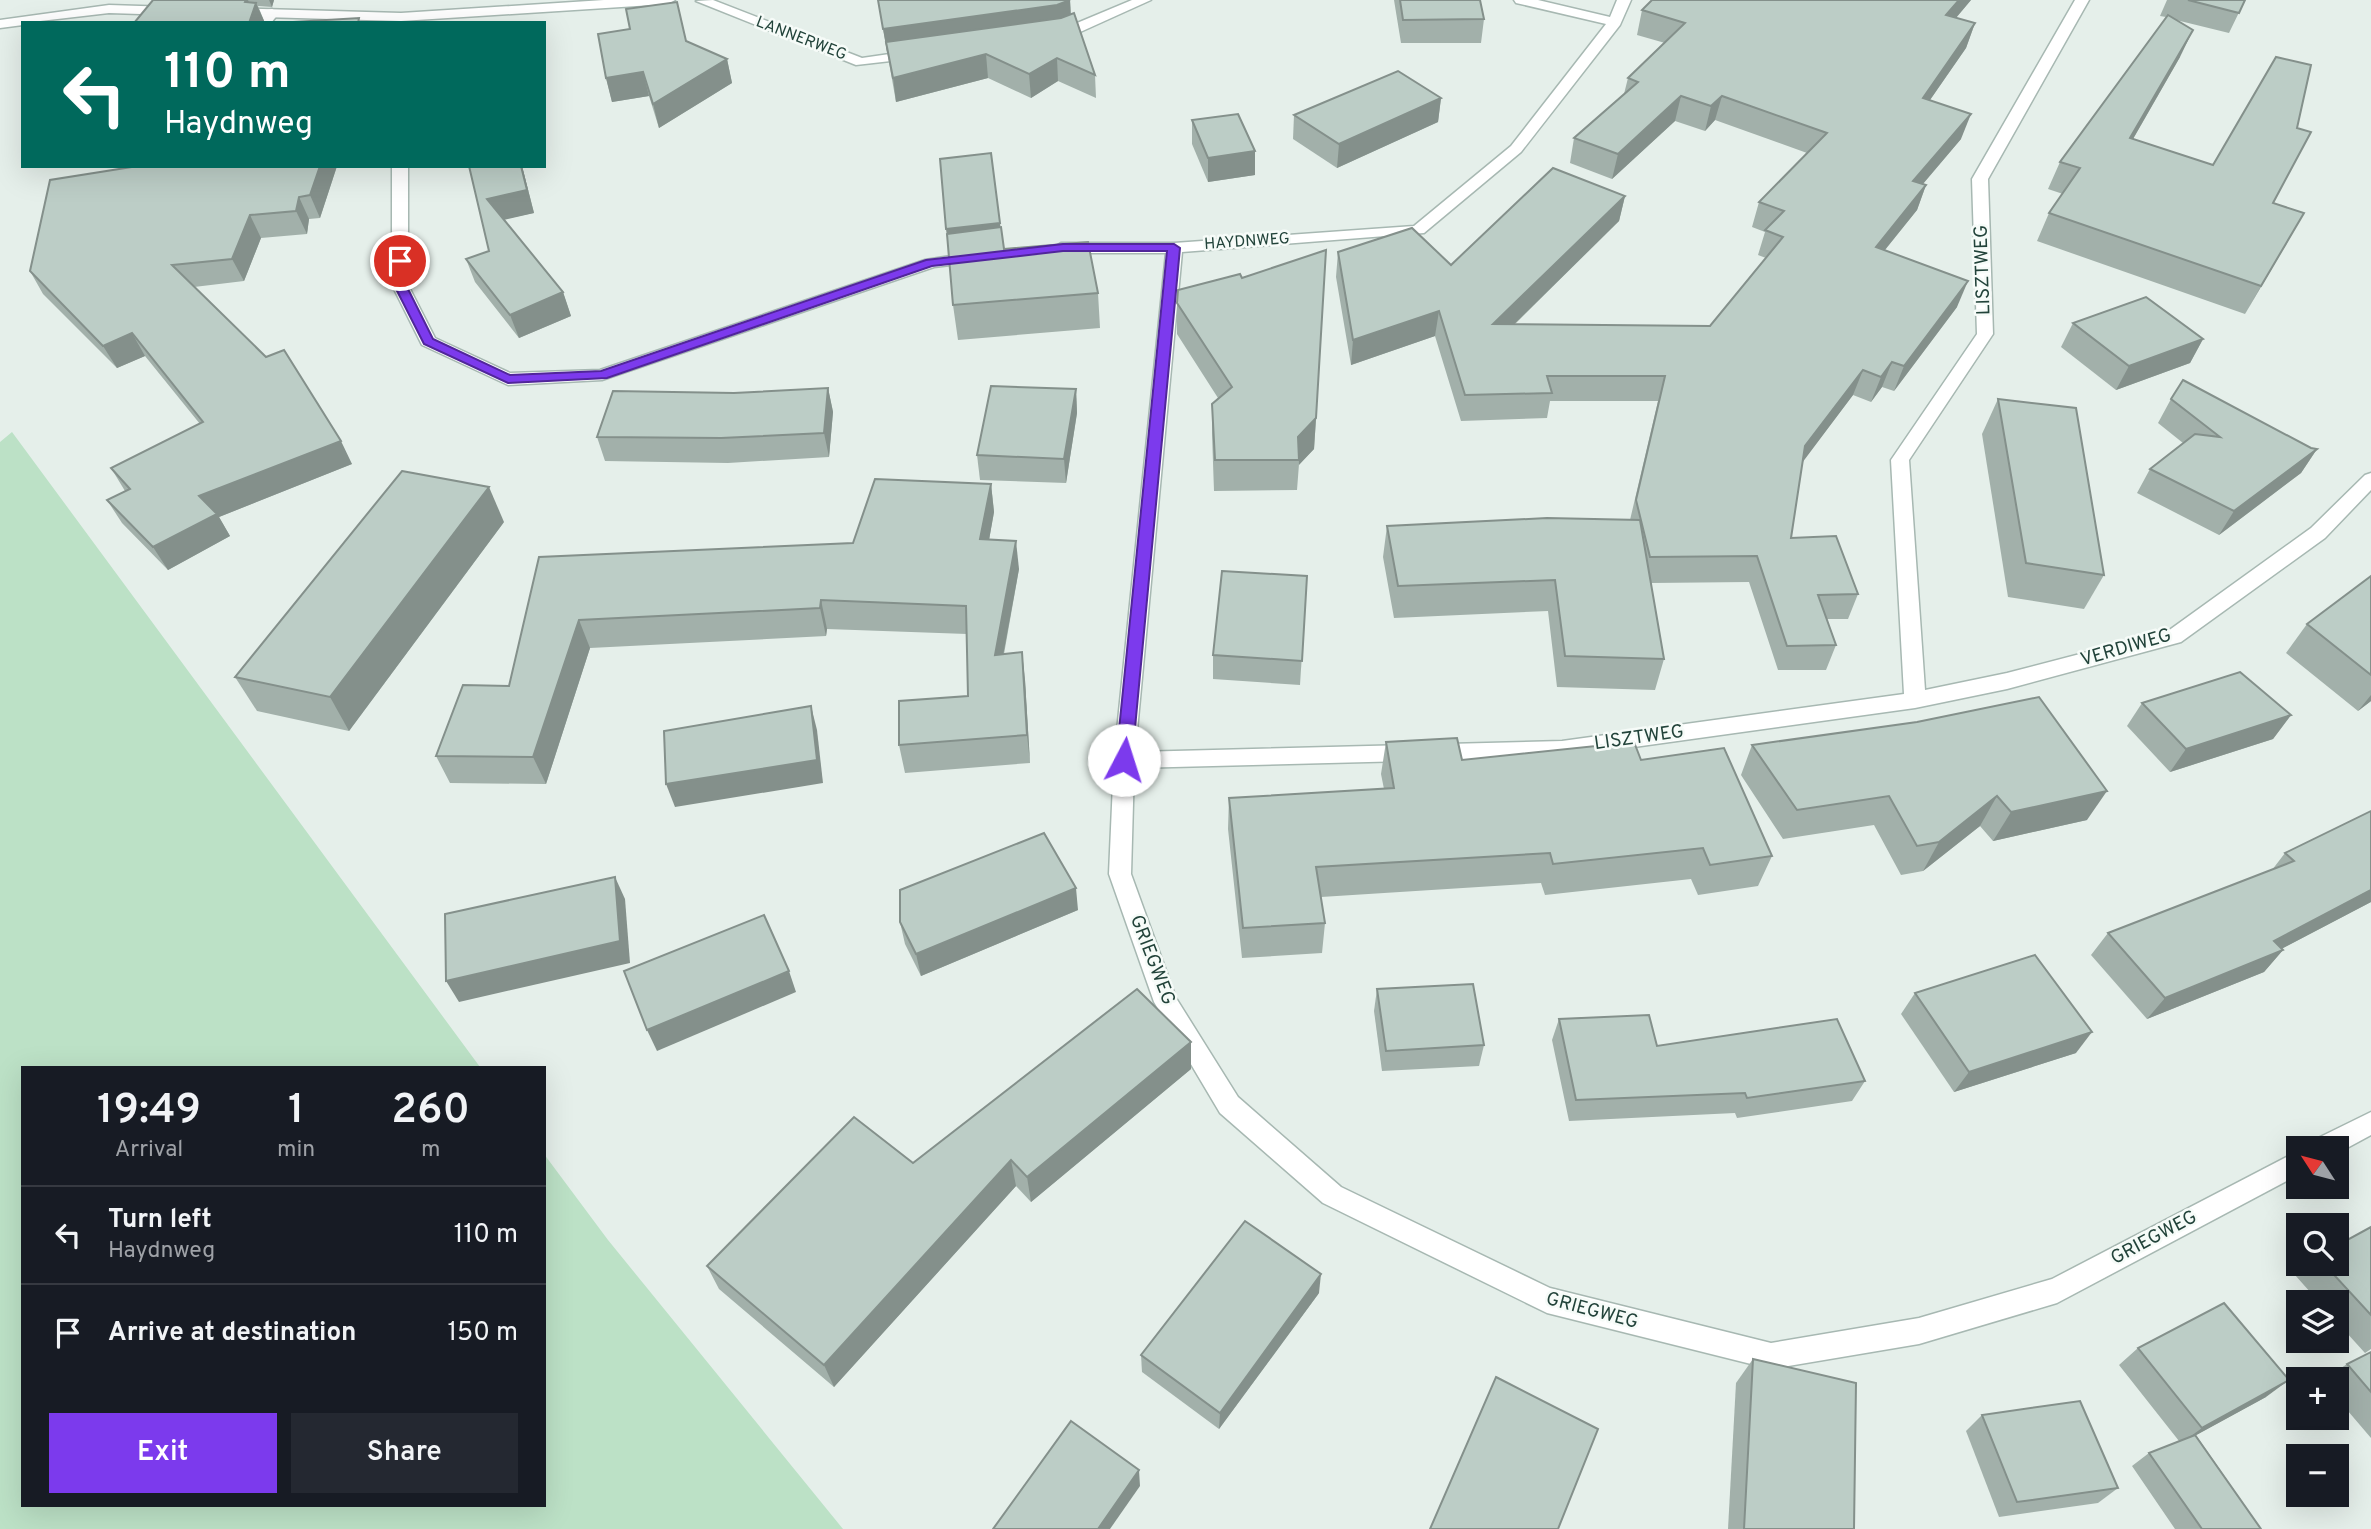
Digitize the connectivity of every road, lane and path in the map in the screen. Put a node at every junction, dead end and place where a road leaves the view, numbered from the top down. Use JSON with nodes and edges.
{"nodes":[{"id":1,"x":406,"y":0,"type":"edge"},
{"id":2,"x":670,"y":0,"type":"edge"},
{"id":3,"x":682,"y":0,"type":"edge"},
{"id":4,"x":708,"y":0,"type":"edge"},
{"id":5,"x":1144,"y":0,"type":"edge"},
{"id":6,"x":1521,"y":0,"type":"edge"},
{"id":7,"x":1624,"y":0,"type":"edge"},
{"id":8,"x":2082,"y":0,"type":"edge"},
{"id":9,"x":692,"y":1,"type":"edge"},
{"id":10,"x":703,"y":1,"type":"edge"},
{"id":11,"x":190,"y":11,"type":"edge"},
{"id":12,"x":217,"y":12,"type":"edge"},
{"id":13,"x":268,"y":18,"type":"edge"},
{"id":14,"x":401,"y":20,"type":"edge"},
{"id":15,"x":21,"y":21,"type":"edge"},
{"id":16,"x":22,"y":21,"type":"edge"},
{"id":17,"x":1615,"y":22,"type":"junction"},
{"id":18,"x":0,"y":24,"type":"edge"},
{"id":19,"x":1037,"y":38,"type":"edge"},
{"id":20,"x":936,"y":51,"type":"edge"},
{"id":21,"x":400,"y":168,"type":"edge"},
{"id":22,"x":1174,"y":248,"type":"junction"},
{"id":23,"x":1050,"y":249,"type":"edge"},
{"id":24,"x":997,"y":255,"type":"edge"},
{"id":25,"x":2371,"y":480,"type":"edge"},
{"id":26,"x":1915,"y":700,"type":"junction"},
{"id":27,"x":1124,"y":760,"type":"junction"},
{"id":28,"x":2371,"y":1122,"type":"edge"},
{"id":29,"x":2345,"y":1136,"type":"edge"},
{"id":30,"x":2286,"y":1167,"type":"edge"}],
"edges":[{"from":1,"to":14,"type":"street"},
{"from":2,"to":3,"type":"street"},
{"from":2,"to":14,"type":"street"},
{"from":4,"to":10,"type":"street"},
{"from":5,"to":19,"type":"street"},
{"from":6,"to":17,"type":"street"},
{"from":7,"to":17,"type":"street","name":"HAYDNWEG"},
{"from":8,"to":26,"type":"street","name":"LISZTWEG"},
{"from":9,"to":10,"type":"street"},
{"from":10,"to":20,"type":"street","name":"LANNERWEG"},
{"from":11,"to":16,"type":"street"},
{"from":12,"to":13,"type":"street"},
{"from":13,"to":14,"type":"street"},
{"from":15,"to":18,"type":"street"},
{"from":17,"to":22,"type":"street","name":"HAYDNWEG"},
{"from":21,"to":24,"type":"street"},
{"from":22,"to":23,"type":"street","name":"HAYDNWEG"},
{"from":22,"to":27,"type":"street"},
{"from":25,"to":26,"type":"street","name":"VERDIWEG"},
{"from":26,"to":27,"type":"street","name":"LISZTWEG"},
{"from":27,"to":30,"type":"street","name":"GRIEGWEG"},
{"from":28,"to":29,"type":"street"}]}
